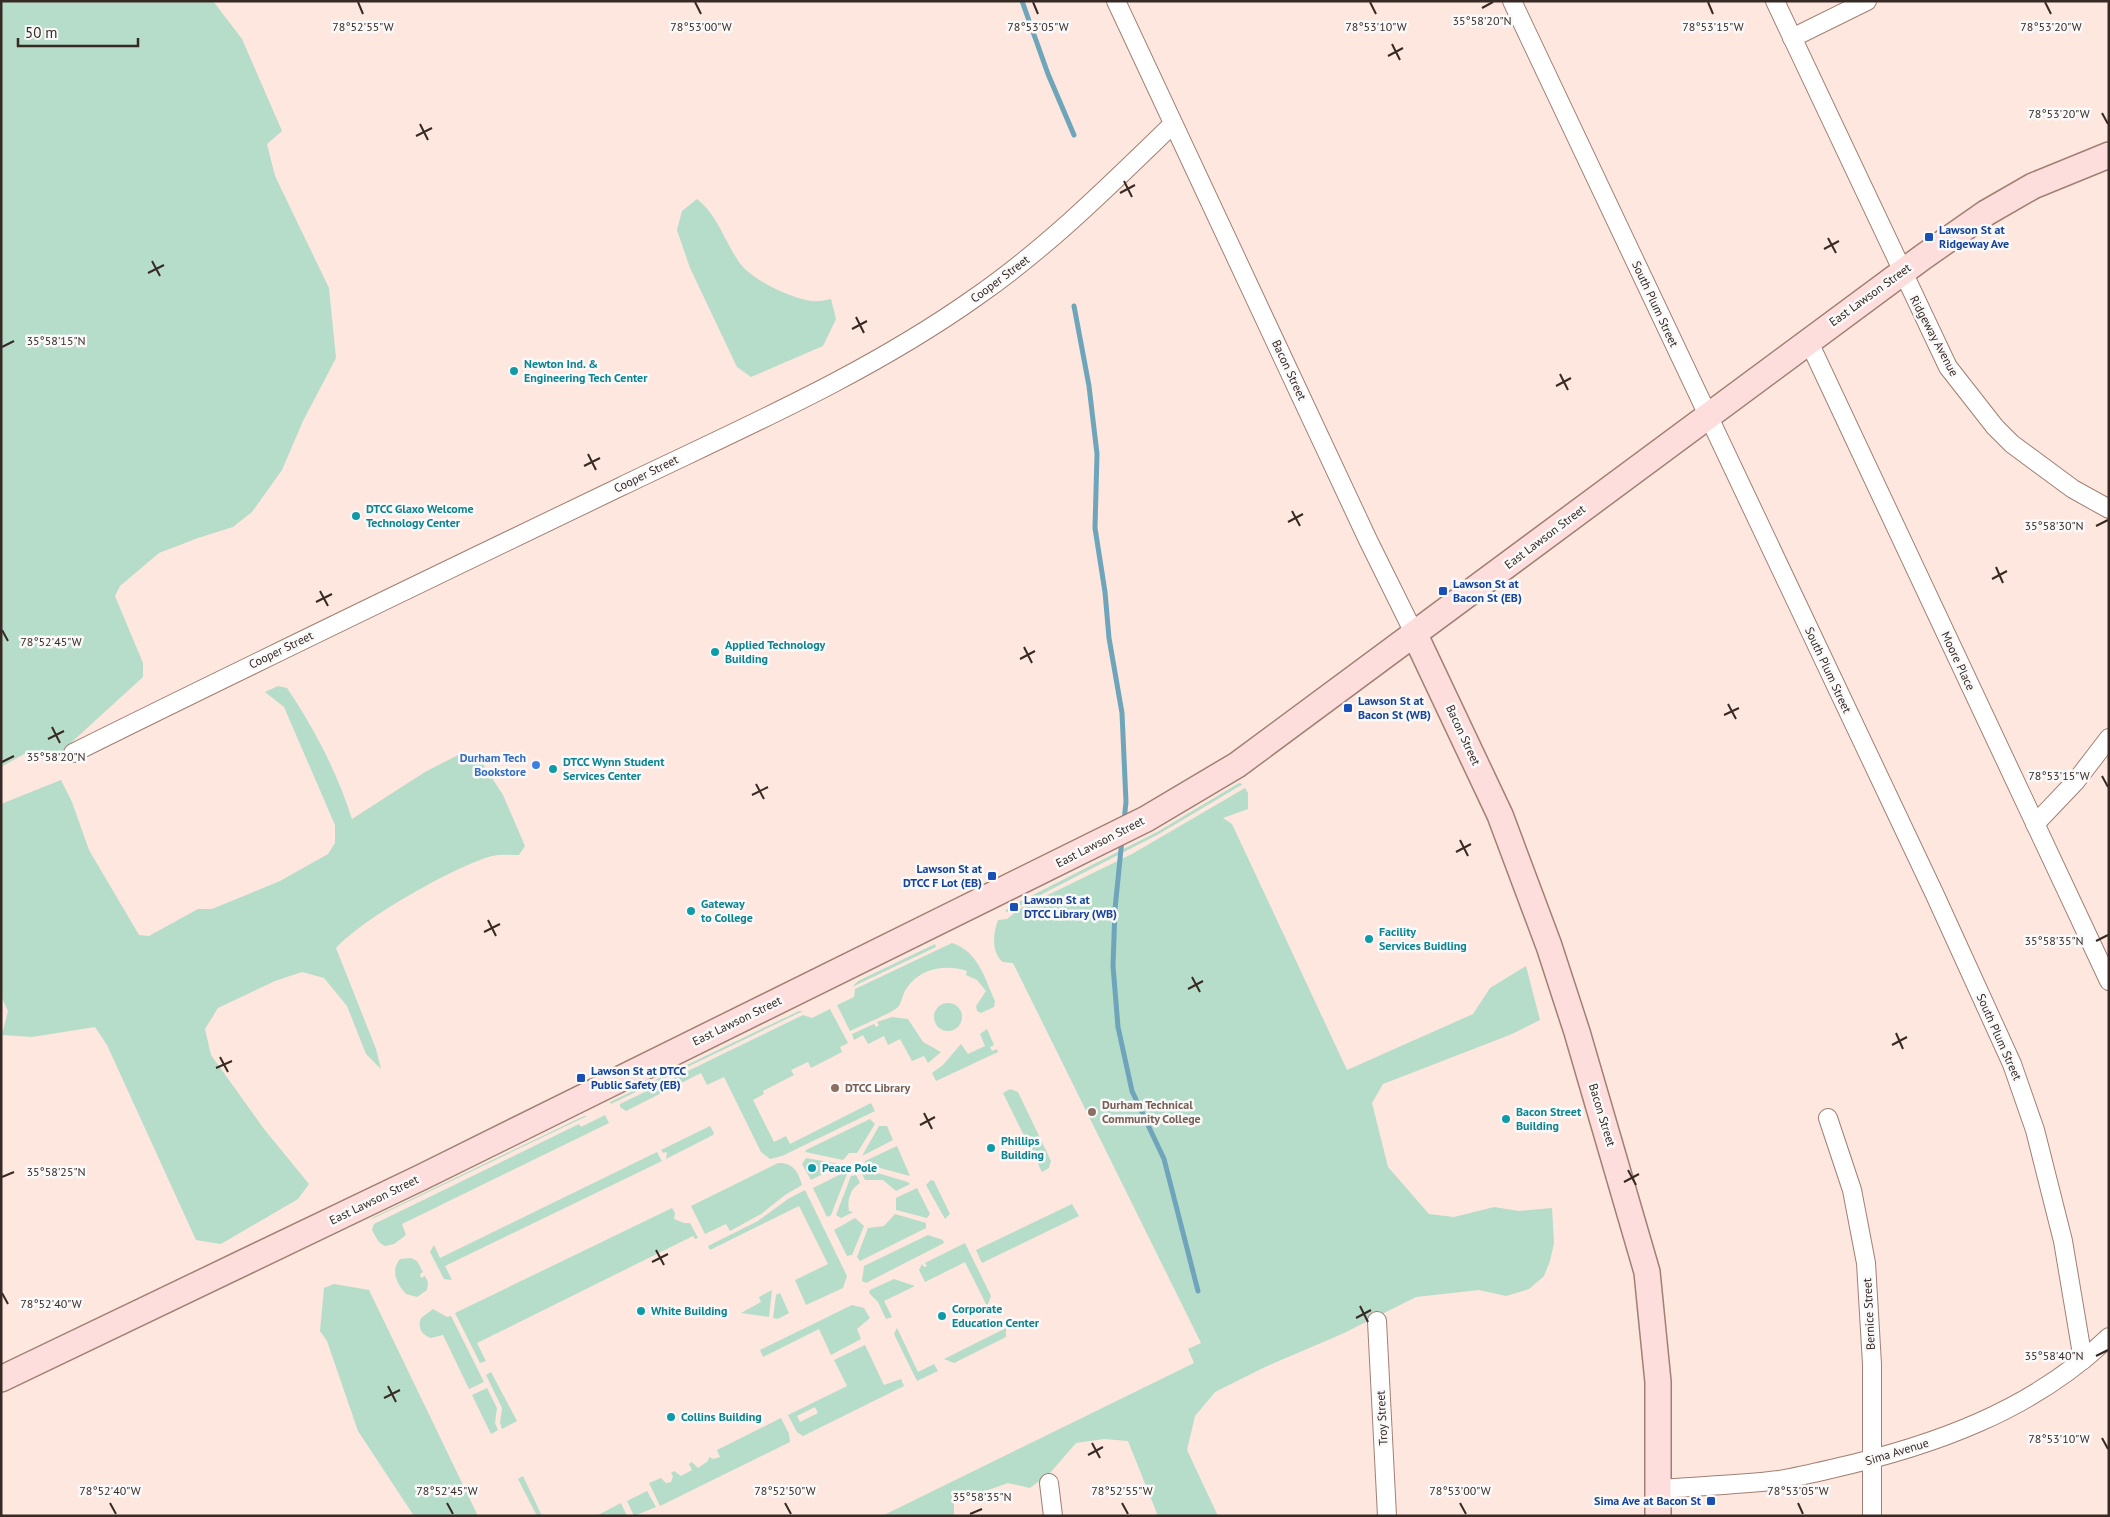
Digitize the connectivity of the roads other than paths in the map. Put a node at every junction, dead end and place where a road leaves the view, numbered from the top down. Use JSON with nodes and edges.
{"nodes":[{"id":1,"x":1116,"y":1,"type":"edge"},
{"id":2,"x":1512,"y":1,"type":"edge"},
{"id":3,"x":1775,"y":1,"type":"edge"},
{"id":4,"x":1867,"y":1,"type":"edge"},
{"id":5,"x":1792,"y":38,"type":"junction"},
{"id":6,"x":1173,"y":124,"type":"junction"},
{"id":7,"x":2109,"y":155,"type":"edge"},
{"id":8,"x":1902,"y":272,"type":"junction"},
{"id":9,"x":1808,"y":340,"type":"junction"},
{"id":10,"x":1708,"y":415,"type":"junction"},
{"id":11,"x":2109,"y":510,"type":"edge"},
{"id":12,"x":1415,"y":635,"type":"junction"},
{"id":13,"x":2109,"y":738,"type":"edge"},
{"id":14,"x":73,"y":753,"type":"dead end"},
{"id":15,"x":2035,"y":824,"type":"junction"},
{"id":16,"x":2109,"y":981,"type":"edge"},
{"id":17,"x":1828,"y":1118,"type":"dead end"},
{"id":18,"x":1377,"y":1321,"type":"dead end"},
{"id":19,"x":2109,"y":1337,"type":"edge"},
{"id":20,"x":2083,"y":1360,"type":"junction"},
{"id":21,"x":1,"y":1379,"type":"edge"},
{"id":22,"x":1872,"y":1460,"type":"junction"},
{"id":23,"x":1048,"y":1483,"type":"dead end"},
{"id":24,"x":1658,"y":1489,"type":"junction"},
{"id":25,"x":1053,"y":1516,"type":"edge"},
{"id":26,"x":1387,"y":1516,"type":"edge"},
{"id":27,"x":1658,"y":1516,"type":"edge"},
{"id":28,"x":1872,"y":1516,"type":"edge"}],
"edges":[{"from":1,"to":6,"type":"street","name":"Bacon Street"},
{"from":2,"to":10,"type":"street","name":"South Plum Street"},
{"from":3,"to":5,"type":"street","name":"Ridgeway Avenue"},
{"from":4,"to":5,"type":"street"},
{"from":5,"to":8,"type":"street","name":"Ridgeway Avenue"},
{"from":6,"to":12,"type":"street","name":"Bacon Street"},
{"from":6,"to":14,"type":"street","name":"Cooper Street"},
{"from":7,"to":8,"type":"street","name":"East Lawson Street"},
{"from":8,"to":9,"type":"street","name":"East Lawson Street"},
{"from":8,"to":11,"type":"street","name":"Ridgeway Avenue"},
{"from":9,"to":10,"type":"street","name":"East Lawson Street"},
{"from":9,"to":15,"type":"street","name":"Moore Place"},
{"from":10,"to":12,"type":"street","name":"East Lawson Street"},
{"from":10,"to":20,"type":"street","name":"South Plum Street"},
{"from":12,"to":21,"type":"street","name":"East Lawson Street"},
{"from":12,"to":24,"type":"street","name":"Bacon Street"},
{"from":13,"to":15,"type":"street"},
{"from":15,"to":16,"type":"street","name":"Moore Place"},
{"from":17,"to":22,"type":"street","name":"Bernice Street"},
{"from":18,"to":26,"type":"street","name":"Troy Street"},
{"from":19,"to":20,"type":"street","name":"Sima Avenue"},
{"from":20,"to":22,"type":"street","name":"Sima Avenue"},
{"from":22,"to":24,"type":"street","name":"Sima Avenue"},
{"from":22,"to":28,"type":"street","name":"Bernice Street"},
{"from":23,"to":25,"type":"street"},
{"from":24,"to":27,"type":"street","name":"Bacon Street"}]}
